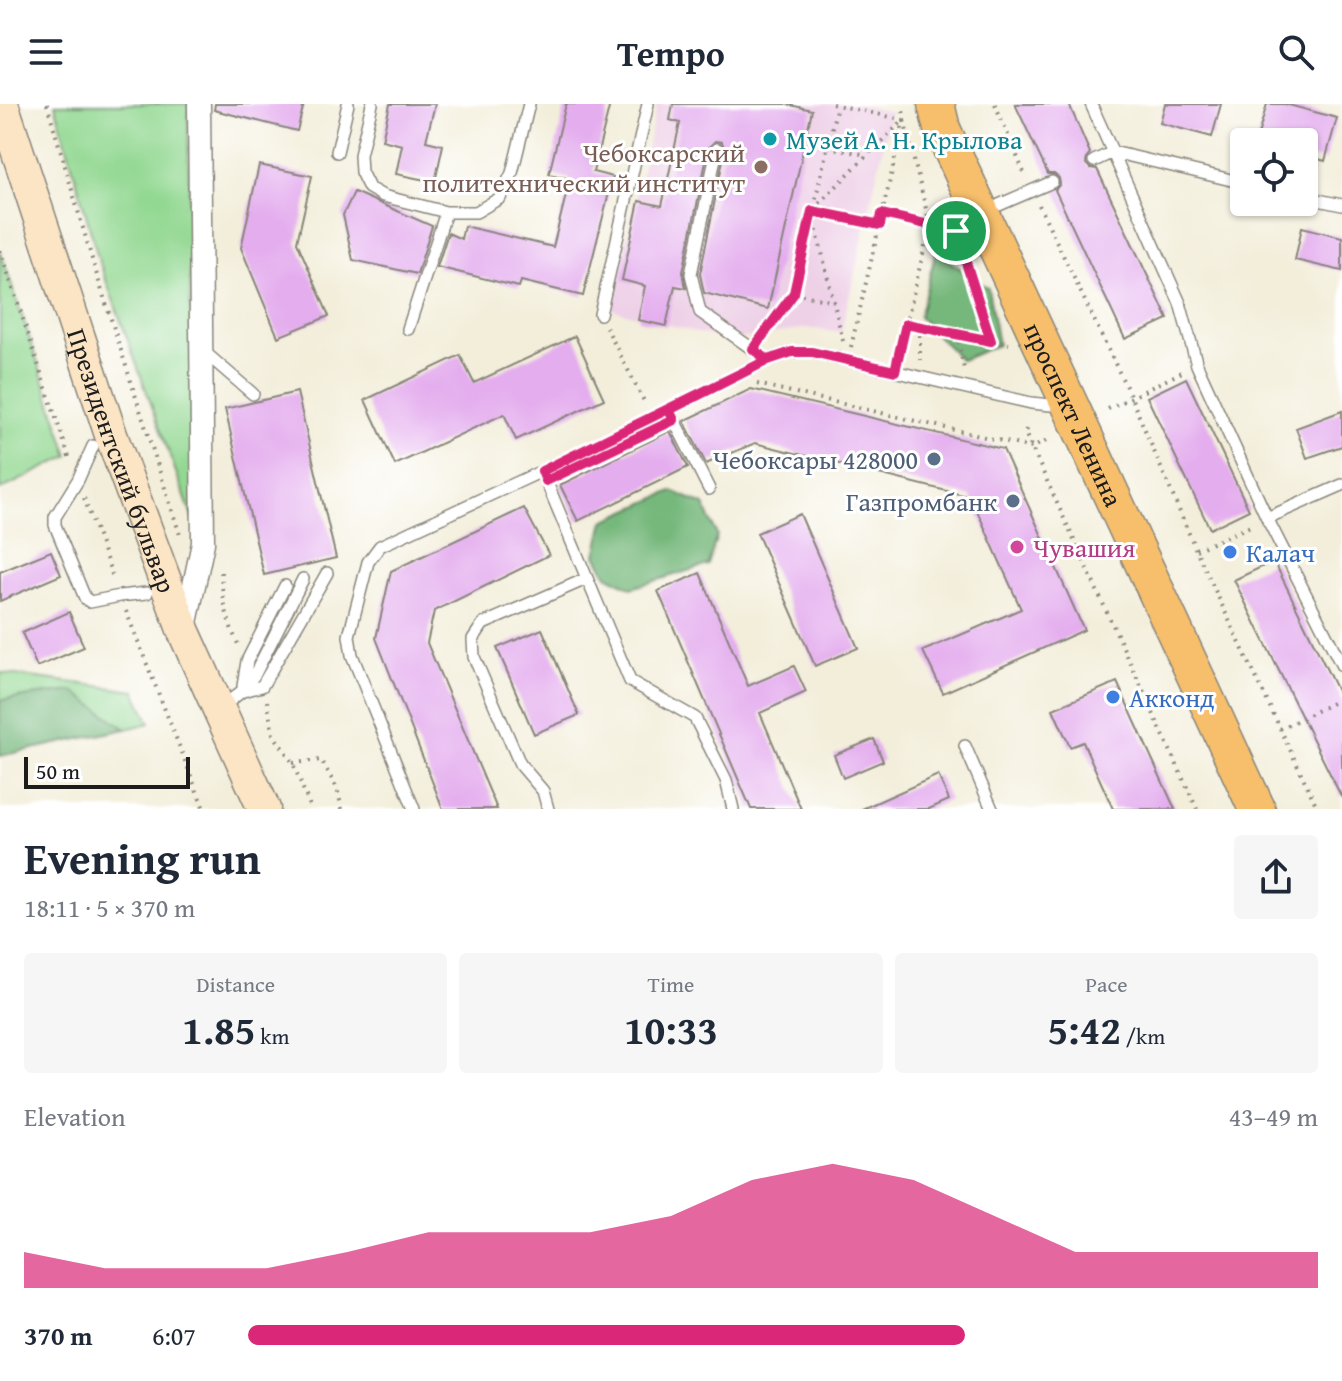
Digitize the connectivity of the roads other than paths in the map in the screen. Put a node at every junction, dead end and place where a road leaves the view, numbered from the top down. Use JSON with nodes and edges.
{"nodes":[{"id":1,"x":2,"y":104,"type":"edge"},
{"id":2,"x":199,"y":104,"type":"edge"},
{"id":3,"x":348,"y":104,"type":"edge"},
{"id":4,"x":372,"y":104,"type":"edge"},
{"id":5,"x":529,"y":104,"type":"edge"},
{"id":6,"x":648,"y":104,"type":"edge"},
{"id":7,"x":960,"y":104,"type":"edge"},
{"id":8,"x":1091,"y":104,"type":"edge"},
{"id":9,"x":919,"y":106,"type":"edge"},
{"id":10,"x":717,"y":149,"type":"dead end"},
{"id":11,"x":337,"y":152,"type":"dead end"},
{"id":12,"x":1113,"y":152,"type":"junction"},
{"id":13,"x":1094,"y":161,"type":"dead end"},
{"id":14,"x":0,"y":170,"type":"edge"},
{"id":15,"x":1230,"y":180,"type":"edge"},
{"id":16,"x":1052,"y":182,"type":"dead end"},
{"id":17,"x":1318,"y":200,"type":"edge"},
{"id":18,"x":999,"y":205,"type":"junction"},
{"id":19,"x":1342,"y":205,"type":"edge"},
{"id":20,"x":446,"y":212,"type":"junction"},
{"id":21,"x":600,"y":314,"type":"road end"},
{"id":22,"x":408,"y":329,"type":"dead end"},
{"id":23,"x":202,"y":350,"type":"junction"},
{"id":24,"x":768,"y":360,"type":"junction"},
{"id":25,"x":253,"y":394,"type":"dead end"},
{"id":26,"x":1088,"y":403,"type":"junction"},
{"id":27,"x":669,"y":410,"type":"junction"},
{"id":28,"x":81,"y":451,"type":"junction"},
{"id":29,"x":542,"y":471,"type":"junction"},
{"id":30,"x":1342,"y":485,"type":"edge"},
{"id":31,"x":709,"y":489,"type":"dead end"},
{"id":32,"x":1267,"y":518,"type":"junction"},
{"id":33,"x":327,"y":573,"type":"dead end"},
{"id":34,"x":303,"y":579,"type":"dead end"},
{"id":35,"x":586,"y":579,"type":"junction"},
{"id":36,"x":285,"y":586,"type":"dead end"},
{"id":37,"x":137,"y":602,"type":"junction"},
{"id":38,"x":184,"y":632,"type":"junction"},
{"id":39,"x":1342,"y":666,"type":"edge"},
{"id":40,"x":231,"y":700,"type":"junction"},
{"id":41,"x":965,"y":746,"type":"dead end"},
{"id":42,"x":1270,"y":808,"type":"edge"},
{"id":43,"x":240,"y":809,"type":"edge"},
{"id":44,"x":264,"y":809,"type":"edge"},
{"id":45,"x":414,"y":809,"type":"edge"},
{"id":46,"x":548,"y":809,"type":"edge"},
{"id":47,"x":733,"y":809,"type":"edge"},
{"id":48,"x":992,"y":809,"type":"edge"}],
"edges":[{"from":1,"to":38,"type":"main road","name":"Президентский бульвар"},
{"from":2,"to":23,"type":"street"},
{"from":3,"to":11,"type":"lane"},
{"from":4,"to":20,"type":"lane"},
{"from":5,"to":20,"type":"lane"},
{"from":6,"to":21,"type":"lane"},
{"from":7,"to":18,"type":"main road","name":"проспект Ленина"},
{"from":8,"to":12,"type":"lane"},
{"from":9,"to":26,"type":"main road","name":"проспект Ленина"},
{"from":10,"to":24,"type":"lane"},
{"from":12,"to":13,"type":"lane"},
{"from":12,"to":15,"type":"lane"},
{"from":12,"to":32,"type":"lane"},
{"from":14,"to":28,"type":"main road","name":"Президентский бульвар"},
{"from":16,"to":18,"type":"lane"},
{"from":17,"to":19,"type":"lane"},
{"from":18,"to":26,"type":"main road","name":"проспект Ленина"},
{"from":20,"to":22,"type":"lane"},
{"from":23,"to":25,"type":"lane"},
{"from":23,"to":38,"type":"street"},
{"from":24,"to":26,"type":"lane"},
{"from":24,"to":27,"type":"lane"},
{"from":26,"to":42,"type":"main road","name":"проспект Ленина"},
{"from":27,"to":29,"type":"lane"},
{"from":27,"to":31,"type":"lane"},
{"from":28,"to":37,"type":"main road","name":"Президентский бульвар"},
{"from":28,"to":37,"type":"lane"},
{"from":29,"to":35,"type":"lane"},
{"from":29,"to":45,"type":"lane"},
{"from":30,"to":32,"type":"lane"},
{"from":32,"to":39,"type":"lane"},
{"from":33,"to":40,"type":"lane"},
{"from":34,"to":40,"type":"lane"},
{"from":35,"to":46,"type":"lane"},
{"from":35,"to":47,"type":"lane"},
{"from":36,"to":40,"type":"lane"},
{"from":37,"to":43,"type":"main road","name":"Президентский бульвар"},
{"from":38,"to":40,"type":"main road","name":"Президентский бульвар"},
{"from":40,"to":44,"type":"main road","name":"Президентский бульвар"},
{"from":41,"to":48,"type":"lane"}]}
